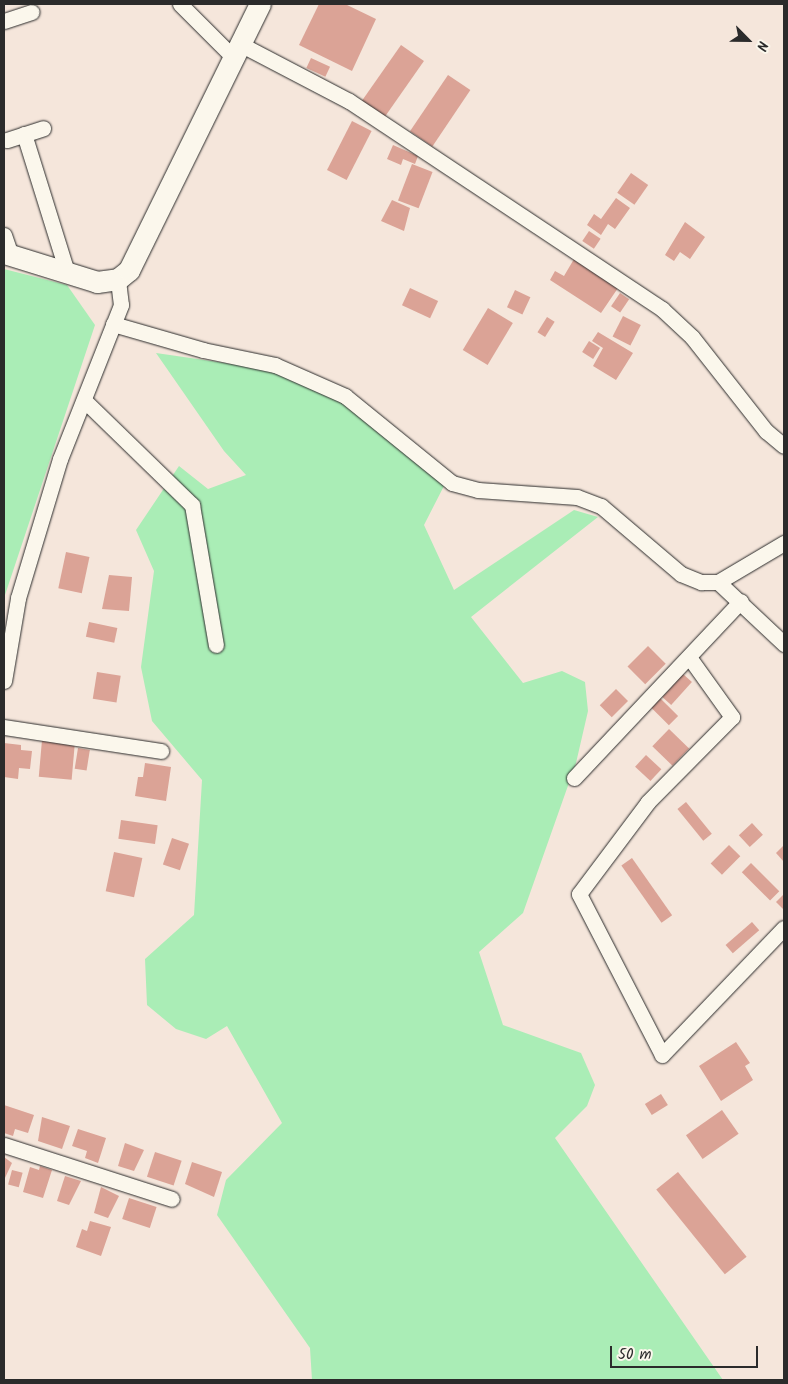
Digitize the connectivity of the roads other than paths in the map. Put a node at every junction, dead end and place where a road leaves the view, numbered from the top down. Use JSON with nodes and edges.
{"nodes":[{"id":1,"x":180,"y":4,"type":"edge"},
{"id":2,"x":260,"y":4,"type":"edge"},
{"id":3,"x":32,"y":12,"type":"dead end"},
{"id":4,"x":4,"y":21,"type":"edge"},
{"id":5,"x":236,"y":50,"type":"junction"},
{"id":6,"x":43,"y":128,"type":"dead end"},
{"id":7,"x":24,"y":134,"type":"junction"},
{"id":8,"x":7,"y":140,"type":"dead end"},
{"id":9,"x":6,"y":247,"type":"edge"},
{"id":10,"x":66,"y":272,"type":"junction"},
{"id":11,"x":118,"y":279,"type":"junction"},
{"id":12,"x":113,"y":324,"type":"junction"},
{"id":13,"x":84,"y":400,"type":"junction"},
{"id":14,"x":784,"y":446,"type":"edge"},
{"id":15,"x":784,"y":544,"type":"edge"},
{"id":16,"x":718,"y":582,"type":"junction"},
{"id":17,"x":741,"y":601,"type":"junction"},
{"id":18,"x":784,"y":644,"type":"edge"},
{"id":19,"x":216,"y":646,"type":"dead end"},
{"id":20,"x":689,"y":657,"type":"junction"},
{"id":21,"x":4,"y":681,"type":"edge"},
{"id":22,"x":4,"y":727,"type":"edge"},
{"id":23,"x":161,"y":751,"type":"dead end"},
{"id":24,"x":574,"y":778,"type":"dead end"},
{"id":25,"x":784,"y":928,"type":"edge"},
{"id":26,"x":4,"y":1145,"type":"edge"},
{"id":27,"x":172,"y":1199,"type":"dead end"}],
"edges":[{"from":1,"to":5,"type":"street"},
{"from":2,"to":5,"type":"street"},
{"from":3,"to":4,"type":"street"},
{"from":5,"to":11,"type":"street"},
{"from":5,"to":14,"type":"street"},
{"from":6,"to":7,"type":"street"},
{"from":7,"to":8,"type":"street"},
{"from":7,"to":10,"type":"street"},
{"from":9,"to":10,"type":"street"},
{"from":10,"to":11,"type":"street"},
{"from":11,"to":12,"type":"street"},
{"from":12,"to":13,"type":"street"},
{"from":12,"to":16,"type":"street"},
{"from":13,"to":19,"type":"street"},
{"from":13,"to":21,"type":"street"},
{"from":15,"to":16,"type":"street"},
{"from":16,"to":17,"type":"street"},
{"from":17,"to":18,"type":"street"},
{"from":17,"to":20,"type":"street"},
{"from":20,"to":24,"type":"street"},
{"from":20,"to":25,"type":"street"},
{"from":22,"to":23,"type":"street"},
{"from":26,"to":27,"type":"street"}]}
